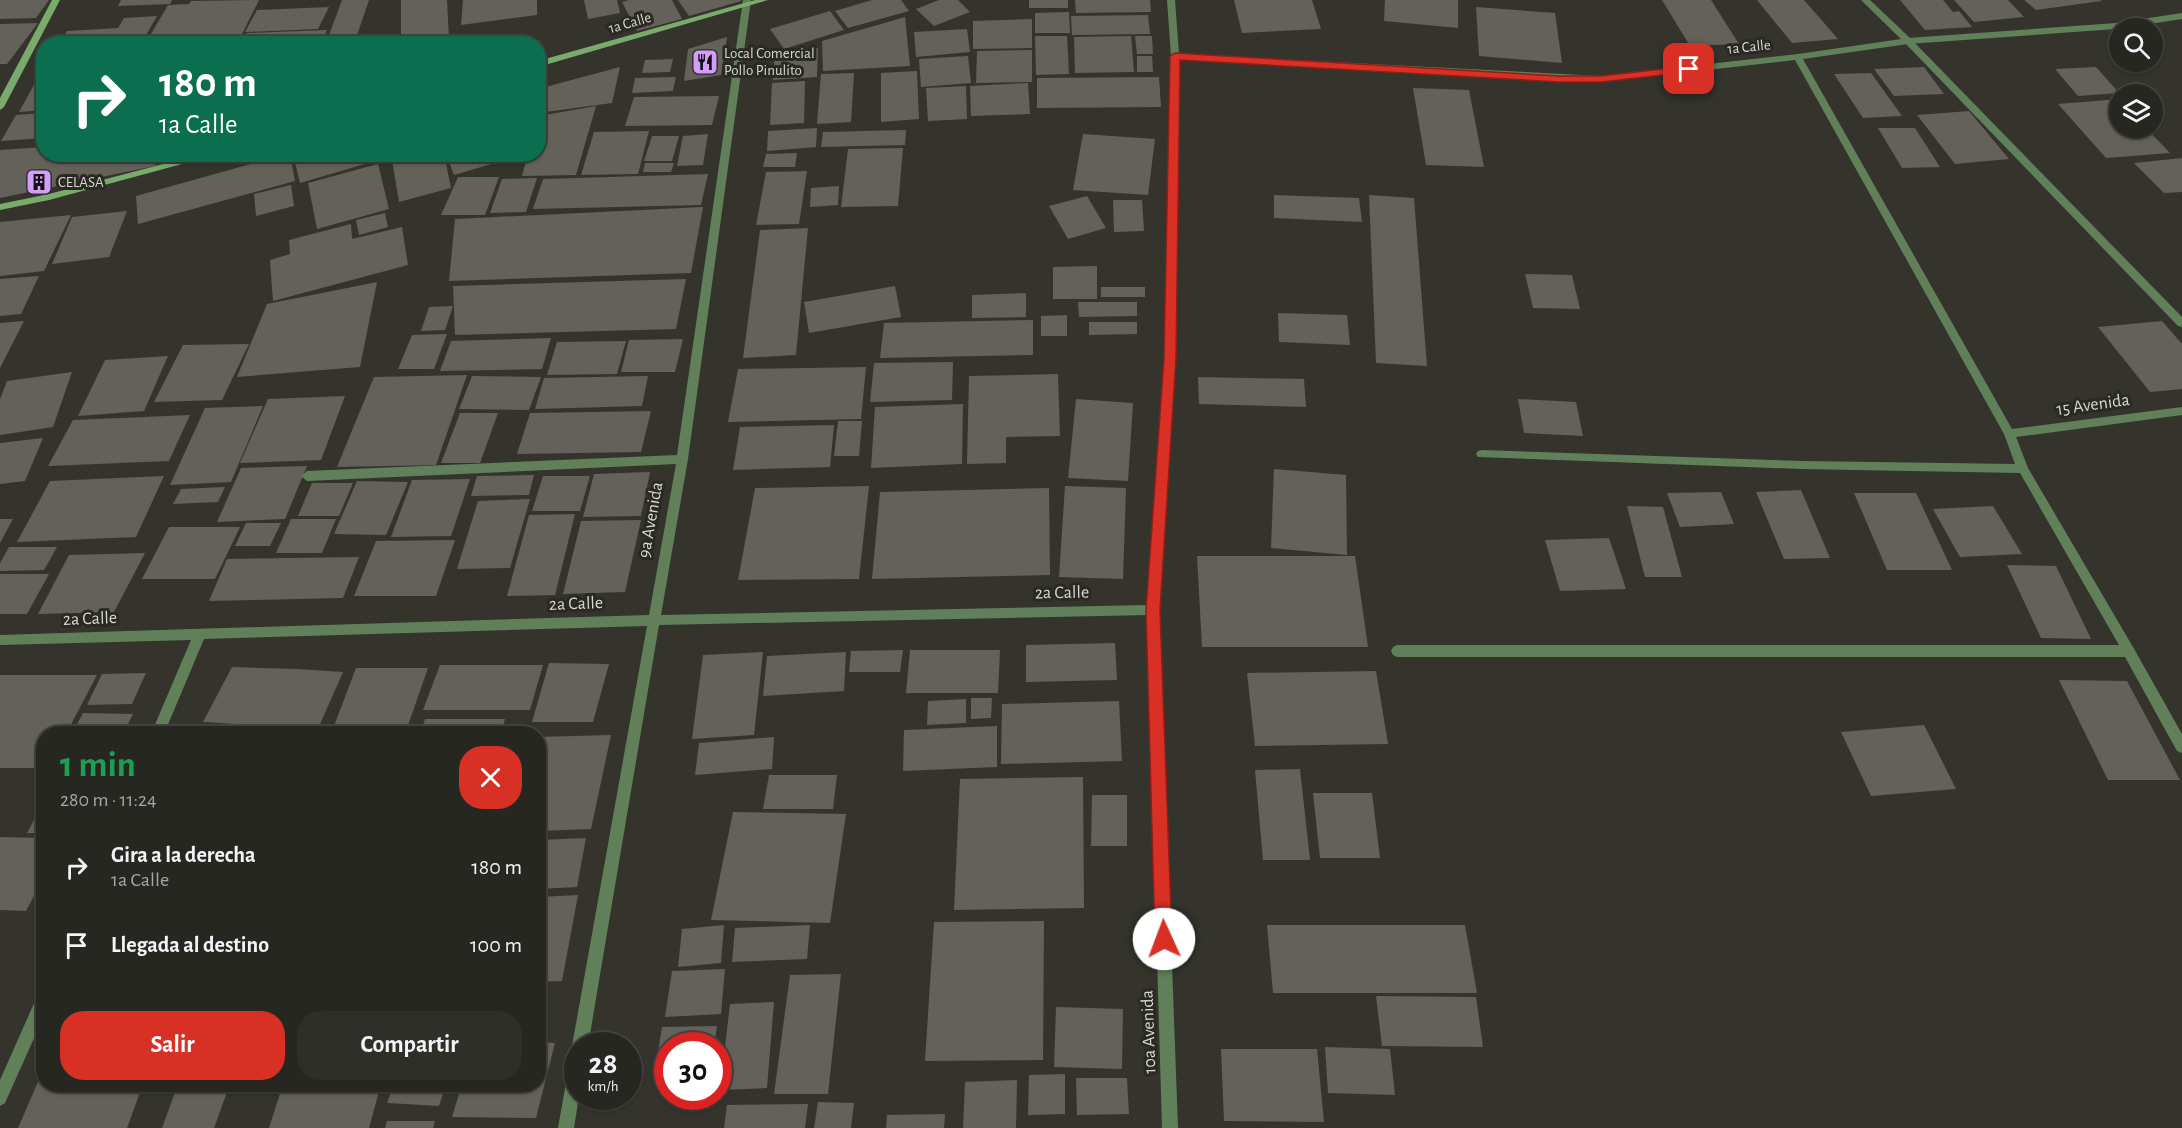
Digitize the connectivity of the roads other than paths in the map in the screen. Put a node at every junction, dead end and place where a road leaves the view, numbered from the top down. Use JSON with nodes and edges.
{"nodes":[{"id":1,"x":56,"y":0,"type":"edge"},
{"id":2,"x":764,"y":0,"type":"edge"},
{"id":3,"x":1171,"y":0,"type":"edge"},
{"id":4,"x":1865,"y":0,"type":"edge"},
{"id":5,"x":746,"y":3,"type":"edge"},
{"id":6,"x":2182,"y":16,"type":"edge"},
{"id":7,"x":37,"y":36,"type":"edge"},
{"id":8,"x":36,"y":38,"type":"edge"},
{"id":9,"x":1908,"y":42,"type":"junction"},
{"id":10,"x":1175,"y":56,"type":"junction"},
{"id":11,"x":1798,"y":57,"type":"junction"},
{"id":12,"x":546,"y":62,"type":"edge"},
{"id":13,"x":0,"y":107,"type":"edge"},
{"id":14,"x":184,"y":162,"type":"edge"},
{"id":15,"x":0,"y":207,"type":"edge"},
{"id":16,"x":2182,"y":324,"type":"edge"},
{"id":17,"x":2182,"y":411,"type":"edge"},
{"id":18,"x":2009,"y":434,"type":"junction"},
{"id":19,"x":1482,"y":454,"type":"dead end"},
{"id":20,"x":682,"y":459,"type":"junction"},
{"id":21,"x":2023,"y":469,"type":"junction"},
{"id":22,"x":307,"y":476,"type":"dead end"},
{"id":23,"x":1153,"y":610,"type":"junction"},
{"id":24,"x":654,"y":620,"type":"junction"},
{"id":25,"x":200,"y":634,"type":"junction"},
{"id":26,"x":0,"y":640,"type":"edge"},
{"id":27,"x":1397,"y":651,"type":"dead end"},
{"id":28,"x":2129,"y":651,"type":"junction"},
{"id":29,"x":160,"y":726,"type":"edge"},
{"id":30,"x":2182,"y":747,"type":"edge"},
{"id":31,"x":36,"y":1015,"type":"edge"},
{"id":32,"x":582,"y":1032,"type":"edge"},
{"id":33,"x":0,"y":1098,"type":"edge"},
{"id":34,"x":569,"y":1110,"type":"edge"},
{"id":35,"x":566,"y":1128,"type":"edge"},
{"id":36,"x":1170,"y":1128,"type":"edge"}],
"edges":[{"from":1,"to":7,"type":"main road"},
{"from":2,"to":5,"type":"main road","name":"1a Calle"},
{"from":3,"to":10,"type":"street","name":"10a Avenida"},
{"from":4,"to":9,"type":"street"},
{"from":5,"to":12,"type":"main road","name":"1a Calle"},
{"from":5,"to":20,"type":"street","name":"9a Avenida"},
{"from":6,"to":9,"type":"street","name":"1a Calle"},
{"from":8,"to":13,"type":"main road"},
{"from":9,"to":11,"type":"street","name":"1a Calle"},
{"from":9,"to":16,"type":"street"},
{"from":10,"to":11,"type":"street","name":"1a Calle"},
{"from":10,"to":23,"type":"street","name":"10a Avenida"},
{"from":11,"to":18,"type":"street"},
{"from":14,"to":15,"type":"main road"},
{"from":17,"to":18,"type":"street","name":"15 Avenida"},
{"from":18,"to":21,"type":"street"},
{"from":19,"to":21,"type":"street"},
{"from":20,"to":22,"type":"street"},
{"from":20,"to":24,"type":"street","name":"9a Avenida"},
{"from":21,"to":28,"type":"street"},
{"from":23,"to":24,"type":"street","name":"2a Calle"},
{"from":23,"to":36,"type":"street","name":"10a Avenida"},
{"from":24,"to":25,"type":"street","name":"2a Calle"},
{"from":24,"to":32,"type":"street","name":"9a Avenida"},
{"from":25,"to":26,"type":"street","name":"2a Calle"},
{"from":25,"to":29,"type":"street"},
{"from":27,"to":28,"type":"street"},
{"from":28,"to":30,"type":"street"},
{"from":31,"to":33,"type":"street"},
{"from":34,"to":35,"type":"street"}]}
